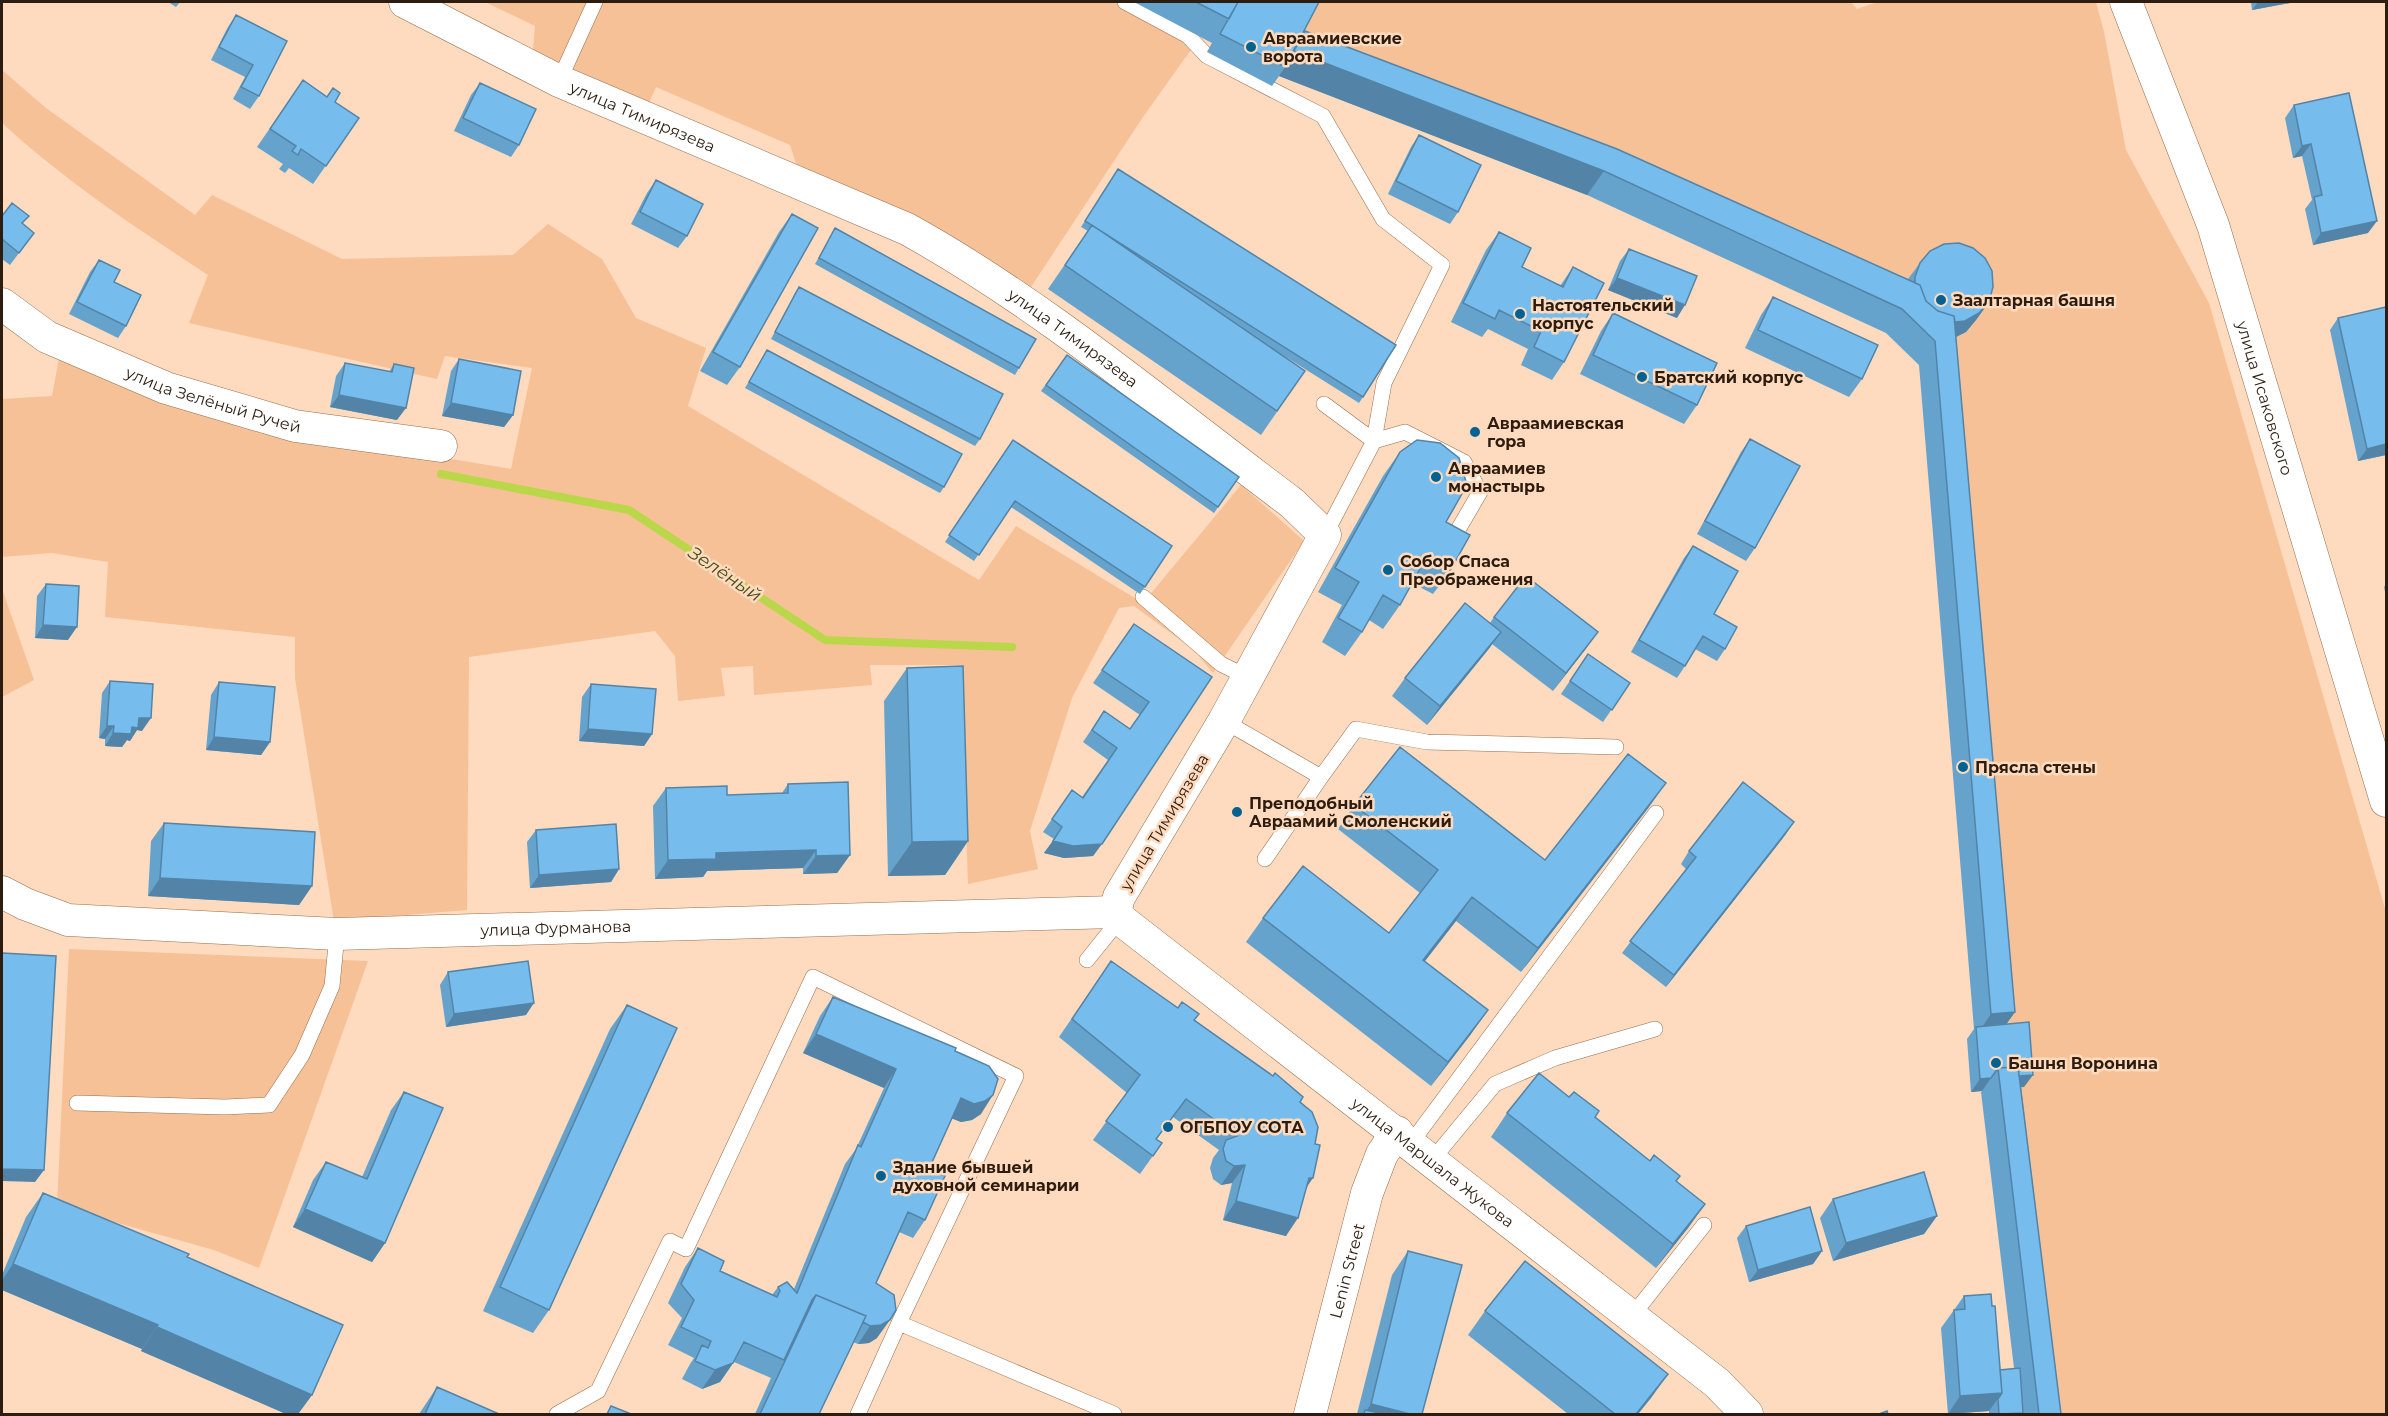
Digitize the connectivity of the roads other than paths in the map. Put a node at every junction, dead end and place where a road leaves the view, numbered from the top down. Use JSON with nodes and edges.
{"nodes":[{"id":1,"x":405,"y":2,"type":"edge"},
{"id":2,"x":595,"y":2,"type":"edge"},
{"id":3,"x":1125,"y":2,"type":"edge"},
{"id":4,"x":2126,"y":2,"type":"edge"},
{"id":5,"x":559,"y":81,"type":"junction"},
{"id":6,"x":2,"y":304,"type":"edge"},
{"id":7,"x":1324,"y":404,"type":"dead end"},
{"id":8,"x":1374,"y":441,"type":"junction"},
{"id":9,"x":441,"y":446,"type":"dead end"},
{"id":10,"x":1325,"y":535,"type":"junction"},
{"id":11,"x":1455,"y":536,"type":"edge"},
{"id":12,"x":1143,"y":597,"type":"dead end"},
{"id":13,"x":1247,"y":677,"type":"junction"},
{"id":14,"x":1224,"y":721,"type":"junction"},
{"id":15,"x":1616,"y":747,"type":"dead end"},
{"id":16,"x":1321,"y":777,"type":"junction"},
{"id":17,"x":2386,"y":801,"type":"edge"},
{"id":18,"x":1656,"y":813,"type":"edge"},
{"id":19,"x":1265,"y":859,"type":"dead end"},
{"id":20,"x":9,"y":901,"type":"edge"},
{"id":21,"x":1118,"y":915,"type":"junction"},
{"id":22,"x":338,"y":934,"type":"junction"},
{"id":23,"x":1087,"y":960,"type":"dead end"},
{"id":24,"x":1654,"y":1029,"type":"dead end"},
{"id":25,"x":77,"y":1103,"type":"dead end"},
{"id":26,"x":1413,"y":1145,"type":"junction"},
{"id":27,"x":1704,"y":1225,"type":"dead end"},
{"id":28,"x":1632,"y":1316,"type":"junction"},
{"id":29,"x":899,"y":1323,"type":"junction"},
{"id":30,"x":557,"y":1414,"type":"edge"},
{"id":31,"x":858,"y":1414,"type":"edge"},
{"id":32,"x":1114,"y":1414,"type":"edge"},
{"id":33,"x":1310,"y":1414,"type":"edge"},
{"id":34,"x":1747,"y":1414,"type":"edge"}],
"edges":[{"from":1,"to":5,"type":"street","name":"улица Тимирязева"},
{"from":2,"to":5,"type":"lane"},
{"from":3,"to":8,"type":"lane"},
{"from":4,"to":17,"type":"street","name":"улица Исаковского"},
{"from":5,"to":10,"type":"street","name":"улица Тимирязева"},
{"from":6,"to":9,"type":"street","name":"улица Зелёный Ручей"},
{"from":7,"to":8,"type":"lane"},
{"from":8,"to":10,"type":"lane"},
{"from":8,"to":11,"type":"lane"},
{"from":10,"to":13,"type":"street","name":"улица Тимирязева"},
{"from":12,"to":13,"type":"lane"},
{"from":13,"to":14,"type":"street","name":"улица Тимирязева"},
{"from":14,"to":16,"type":"lane"},
{"from":14,"to":21,"type":"street","name":"улица Тимирязева"},
{"from":15,"to":16,"type":"lane"},
{"from":16,"to":19,"type":"lane"},
{"from":18,"to":26,"type":"lane"},
{"from":20,"to":22,"type":"street","name":"улица Фурманова"},
{"from":21,"to":22,"type":"street","name":"улица Фурманова"},
{"from":21,"to":23,"type":"lane"},
{"from":21,"to":26,"type":"street","name":"улица Маршала Жукова"},
{"from":22,"to":25,"type":"lane"},
{"from":24,"to":26,"type":"lane"},
{"from":26,"to":28,"type":"street","name":"улица Маршала Жукова"},
{"from":26,"to":33,"type":"street","name":"Lenin Street"},
{"from":27,"to":28,"type":"lane"},
{"from":28,"to":34,"type":"street","name":"улица Маршала Жукова"},
{"from":29,"to":30,"type":"lane"},
{"from":29,"to":31,"type":"lane"},
{"from":29,"to":32,"type":"lane"}]}
